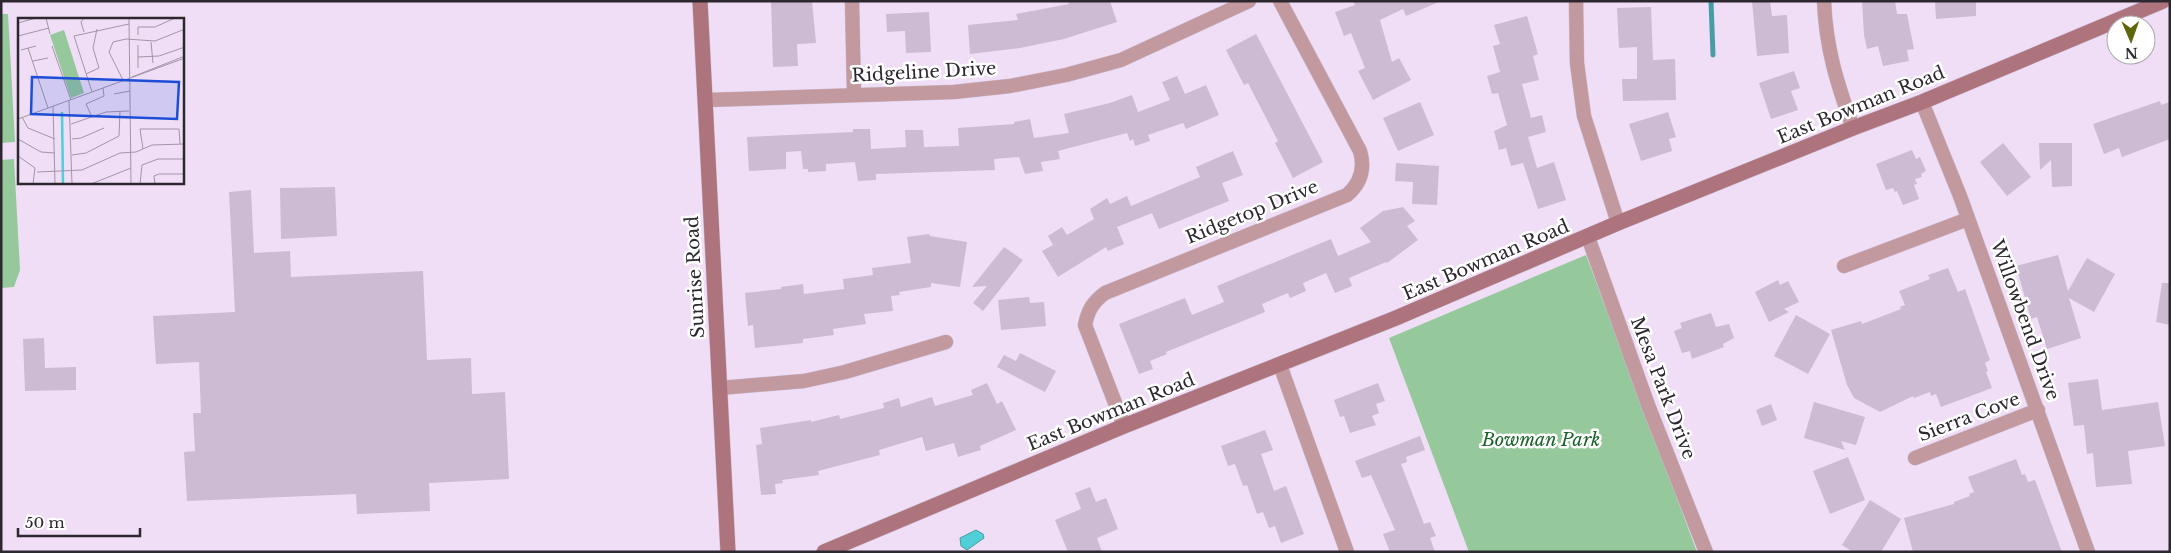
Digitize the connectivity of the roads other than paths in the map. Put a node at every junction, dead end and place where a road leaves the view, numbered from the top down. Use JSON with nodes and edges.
{"nodes":[{"id":1,"x":700,"y":1,"type":"edge"},
{"id":2,"x":852,"y":1,"type":"edge"},
{"id":3,"x":1249,"y":1,"type":"edge"},
{"id":4,"x":1280,"y":1,"type":"edge"},
{"id":5,"x":1576,"y":1,"type":"edge"},
{"id":6,"x":1824,"y":1,"type":"edge"},
{"id":7,"x":2164,"y":1,"type":"edge"},
{"id":8,"x":854,"y":94,"type":"junction"},
{"id":9,"x":706,"y":100,"type":"junction"},
{"id":10,"x":1922,"y":102,"type":"junction"},
{"id":11,"x":1853,"y":128,"type":"junction"},
{"id":12,"x":1968,"y":219,"type":"junction"},
{"id":13,"x":1618,"y":223,"type":"junction"},
{"id":14,"x":1588,"y":237,"type":"junction"},
{"id":15,"x":1844,"y":266,"type":"dead end"},
{"id":16,"x":946,"y":342,"type":"dead end"},
{"id":17,"x":1280,"y":365,"type":"junction"},
{"id":18,"x":720,"y":388,"type":"junction"},
{"id":19,"x":2038,"y":410,"type":"junction"},
{"id":20,"x":1124,"y":426,"type":"junction"},
{"id":21,"x":1915,"y":458,"type":"dead end"},
{"id":22,"x":728,"y":552,"type":"edge"},
{"id":23,"x":825,"y":552,"type":"edge"},
{"id":24,"x":1347,"y":552,"type":"edge"},
{"id":25,"x":1706,"y":552,"type":"edge"},
{"id":26,"x":2088,"y":552,"type":"edge"}],
"edges":[{"from":1,"to":9,"type":"street","name":"Sunrise Road"},
{"from":2,"to":8,"type":"street"},
{"from":3,"to":8,"type":"street","name":"Ridgeline Drive"},
{"from":4,"to":20,"type":"street","name":"Ridgetop Drive"},
{"from":5,"to":13,"type":"street"},
{"from":6,"to":11,"type":"street"},
{"from":7,"to":10,"type":"street","name":"East Bowman Road"},
{"from":8,"to":9,"type":"street","name":"Ridgeline Drive"},
{"from":9,"to":18,"type":"street","name":"Sunrise Road"},
{"from":10,"to":11,"type":"street","name":"East Bowman Road"},
{"from":10,"to":12,"type":"street","name":"Willowbend Drive"},
{"from":11,"to":13,"type":"street","name":"East Bowman Road"},
{"from":12,"to":15,"type":"street"},
{"from":12,"to":19,"type":"street","name":"Willowbend Drive"},
{"from":13,"to":14,"type":"street","name":"East Bowman Road"},
{"from":14,"to":17,"type":"street","name":"East Bowman Road"},
{"from":14,"to":25,"type":"street","name":"Mesa Park Drive"},
{"from":16,"to":18,"type":"street"},
{"from":17,"to":20,"type":"street","name":"East Bowman Road"},
{"from":17,"to":24,"type":"street"},
{"from":18,"to":22,"type":"street","name":"Sunrise Road"},
{"from":19,"to":21,"type":"street","name":"Sierra Cove"},
{"from":19,"to":26,"type":"street","name":"Willowbend Drive"},
{"from":20,"to":23,"type":"street","name":"East Bowman Road"}]}
